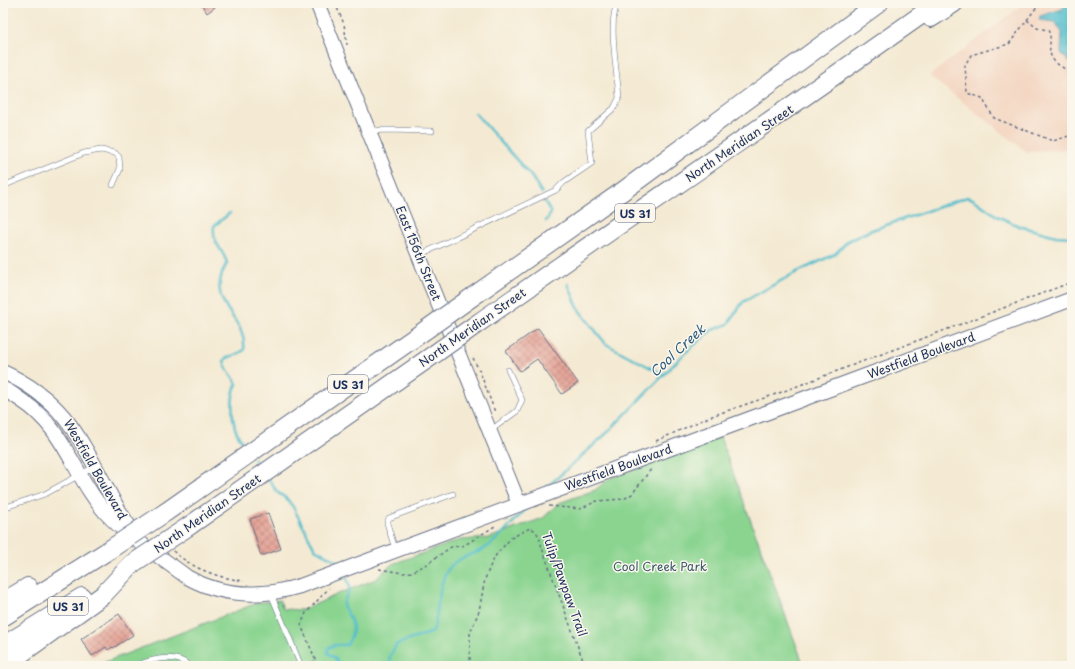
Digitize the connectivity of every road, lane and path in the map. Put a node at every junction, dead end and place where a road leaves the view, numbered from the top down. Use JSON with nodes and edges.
{"nodes":[{"id":1,"x":317,"y":3,"type":"edge"},
{"id":2,"x":618,"y":3,"type":"edge"},
{"id":3,"x":860,"y":3,"type":"edge"},
{"id":4,"x":879,"y":3,"type":"edge"},
{"id":5,"x":938,"y":3,"type":"edge"},
{"id":6,"x":954,"y":3,"type":"edge"},
{"id":7,"x":1047,"y":3,"type":"edge"},
{"id":8,"x":1027,"y":20,"type":"junction"},
{"id":9,"x":1072,"y":73,"type":"edge"},
{"id":10,"x":798,"y":103,"type":"junction"},
{"id":11,"x":723,"y":116,"type":"junction"},
{"id":12,"x":370,"y":131,"type":"junction"},
{"id":13,"x":432,"y":131,"type":"dead end"},
{"id":14,"x":1072,"y":136,"type":"edge"},
{"id":15,"x":113,"y":185,"type":"dead end"},
{"id":16,"x":3,"y":186,"type":"edge"},
{"id":17,"x":420,"y":255,"type":"junction"},
{"id":18,"x":1072,"y":299,"type":"edge"},
{"id":19,"x":508,"y":370,"type":"dead end"},
{"id":20,"x":3,"y":372,"type":"edge"},
{"id":21,"x":3,"y":389,"type":"edge"},
{"id":22,"x":490,"y":430,"type":"junction"},
{"id":23,"x":95,"y":467,"type":"junction"},
{"id":24,"x":81,"y":474,"type":"junction"},
{"id":25,"x":453,"y":494,"type":"dead end"},
{"id":26,"x":523,"y":502,"type":"junction"},
{"id":27,"x":3,"y":508,"type":"edge"},
{"id":28,"x":493,"y":528,"type":"dead end"},
{"id":29,"x":109,"y":550,"type":"junction"},
{"id":30,"x":395,"y":550,"type":"junction"},
{"id":31,"x":164,"y":560,"type":"junction"},
{"id":32,"x":132,"y":564,"type":"junction"},
{"id":33,"x":373,"y":570,"type":"dead end"},
{"id":34,"x":216,"y":576,"type":"dead end"},
{"id":35,"x":249,"y":582,"type":"dead end"},
{"id":36,"x":330,"y":587,"type":"dead end"},
{"id":37,"x":271,"y":593,"type":"junction"},
{"id":38,"x":319,"y":593,"type":"dead end"},
{"id":39,"x":323,"y":597,"type":"junction"},
{"id":40,"x":3,"y":602,"type":"edge"},
{"id":41,"x":3,"y":617,"type":"edge"},
{"id":42,"x":3,"y":646,"type":"edge"},
{"id":43,"x":4,"y":666,"type":"edge"},
{"id":44,"x":135,"y":666,"type":"edge"},
{"id":45,"x":190,"y":666,"type":"edge"},
{"id":46,"x":302,"y":666,"type":"edge"},
{"id":47,"x":470,"y":666,"type":"edge"},
{"id":48,"x":585,"y":666,"type":"edge"}],
"edges":[{"from":1,"to":12,"type":"street","name":"East 156th Street"},
{"from":2,"to":17,"type":"lane"},
{"from":3,"to":11,"type":"highway"},
{"from":4,"to":11,"type":"highway","name":"North Meridian Street","number":"US 31"},
{"from":5,"to":10,"type":"highway","name":"North Meridian Street","number":"US 31"},
{"from":6,"to":10,"type":"highway"},
{"from":7,"to":8,"type":"path"},
{"from":8,"to":9,"type":"path"},
{"from":8,"to":14,"type":"path"},
{"from":10,"to":32,"type":"highway","name":"North Meridian Street","number":"US 31","bridge":true},
{"from":11,"to":29,"type":"highway","name":"North Meridian Street","number":"US 31","bridge":true},
{"from":12,"to":13,"type":"lane"},
{"from":12,"to":17,"type":"street","name":"East 156th Street"},
{"from":15,"to":16,"type":"lane"},
{"from":17,"to":22,"type":"street","name":"East 156th Street"},
{"from":18,"to":26,"type":"street","name":"Westfield Boulevard"},
{"from":19,"to":22,"type":"lane"},
{"from":20,"to":23,"type":"street","name":"Westfield Boulevard"},
{"from":21,"to":24,"type":"street","name":"Westfield Boulevard"},
{"from":22,"to":26,"type":"street","name":"East 156th Street"},
{"from":23,"to":24,"type":"lane"},
{"from":23,"to":31,"type":"street","name":"Westfield Boulevard"},
{"from":24,"to":27,"type":"lane"},
{"from":24,"to":31,"type":"street","name":"Westfield Boulevard"},
{"from":25,"to":30,"type":"lane"},
{"from":26,"to":30,"type":"street","name":"Westfield Boulevard"},
{"from":28,"to":33,"type":"path"},
{"from":29,"to":40,"type":"highway"},
{"from":29,"to":41,"type":"highway","name":"North Meridian Street","number":"US 31"},
{"from":30,"to":37,"type":"street","name":"Westfield Boulevard"},
{"from":31,"to":37,"type":"street","name":"Westfield Boulevard"},
{"from":32,"to":42,"type":"highway","name":"North Meridian Street","number":"US 31"},
{"from":32,"to":43,"type":"highway"},
{"from":34,"to":35,"type":"path"},
{"from":36,"to":39,"type":"path"},
{"from":37,"to":46,"type":"lane"},
{"from":38,"to":39,"type":"path"},
{"from":39,"to":46,"type":"path"},
{"from":44,"to":45,"type":"lane"},
{"from":47,"to":48,"type":"path","name":"Tulip/Pawpaw Trail"}]}
